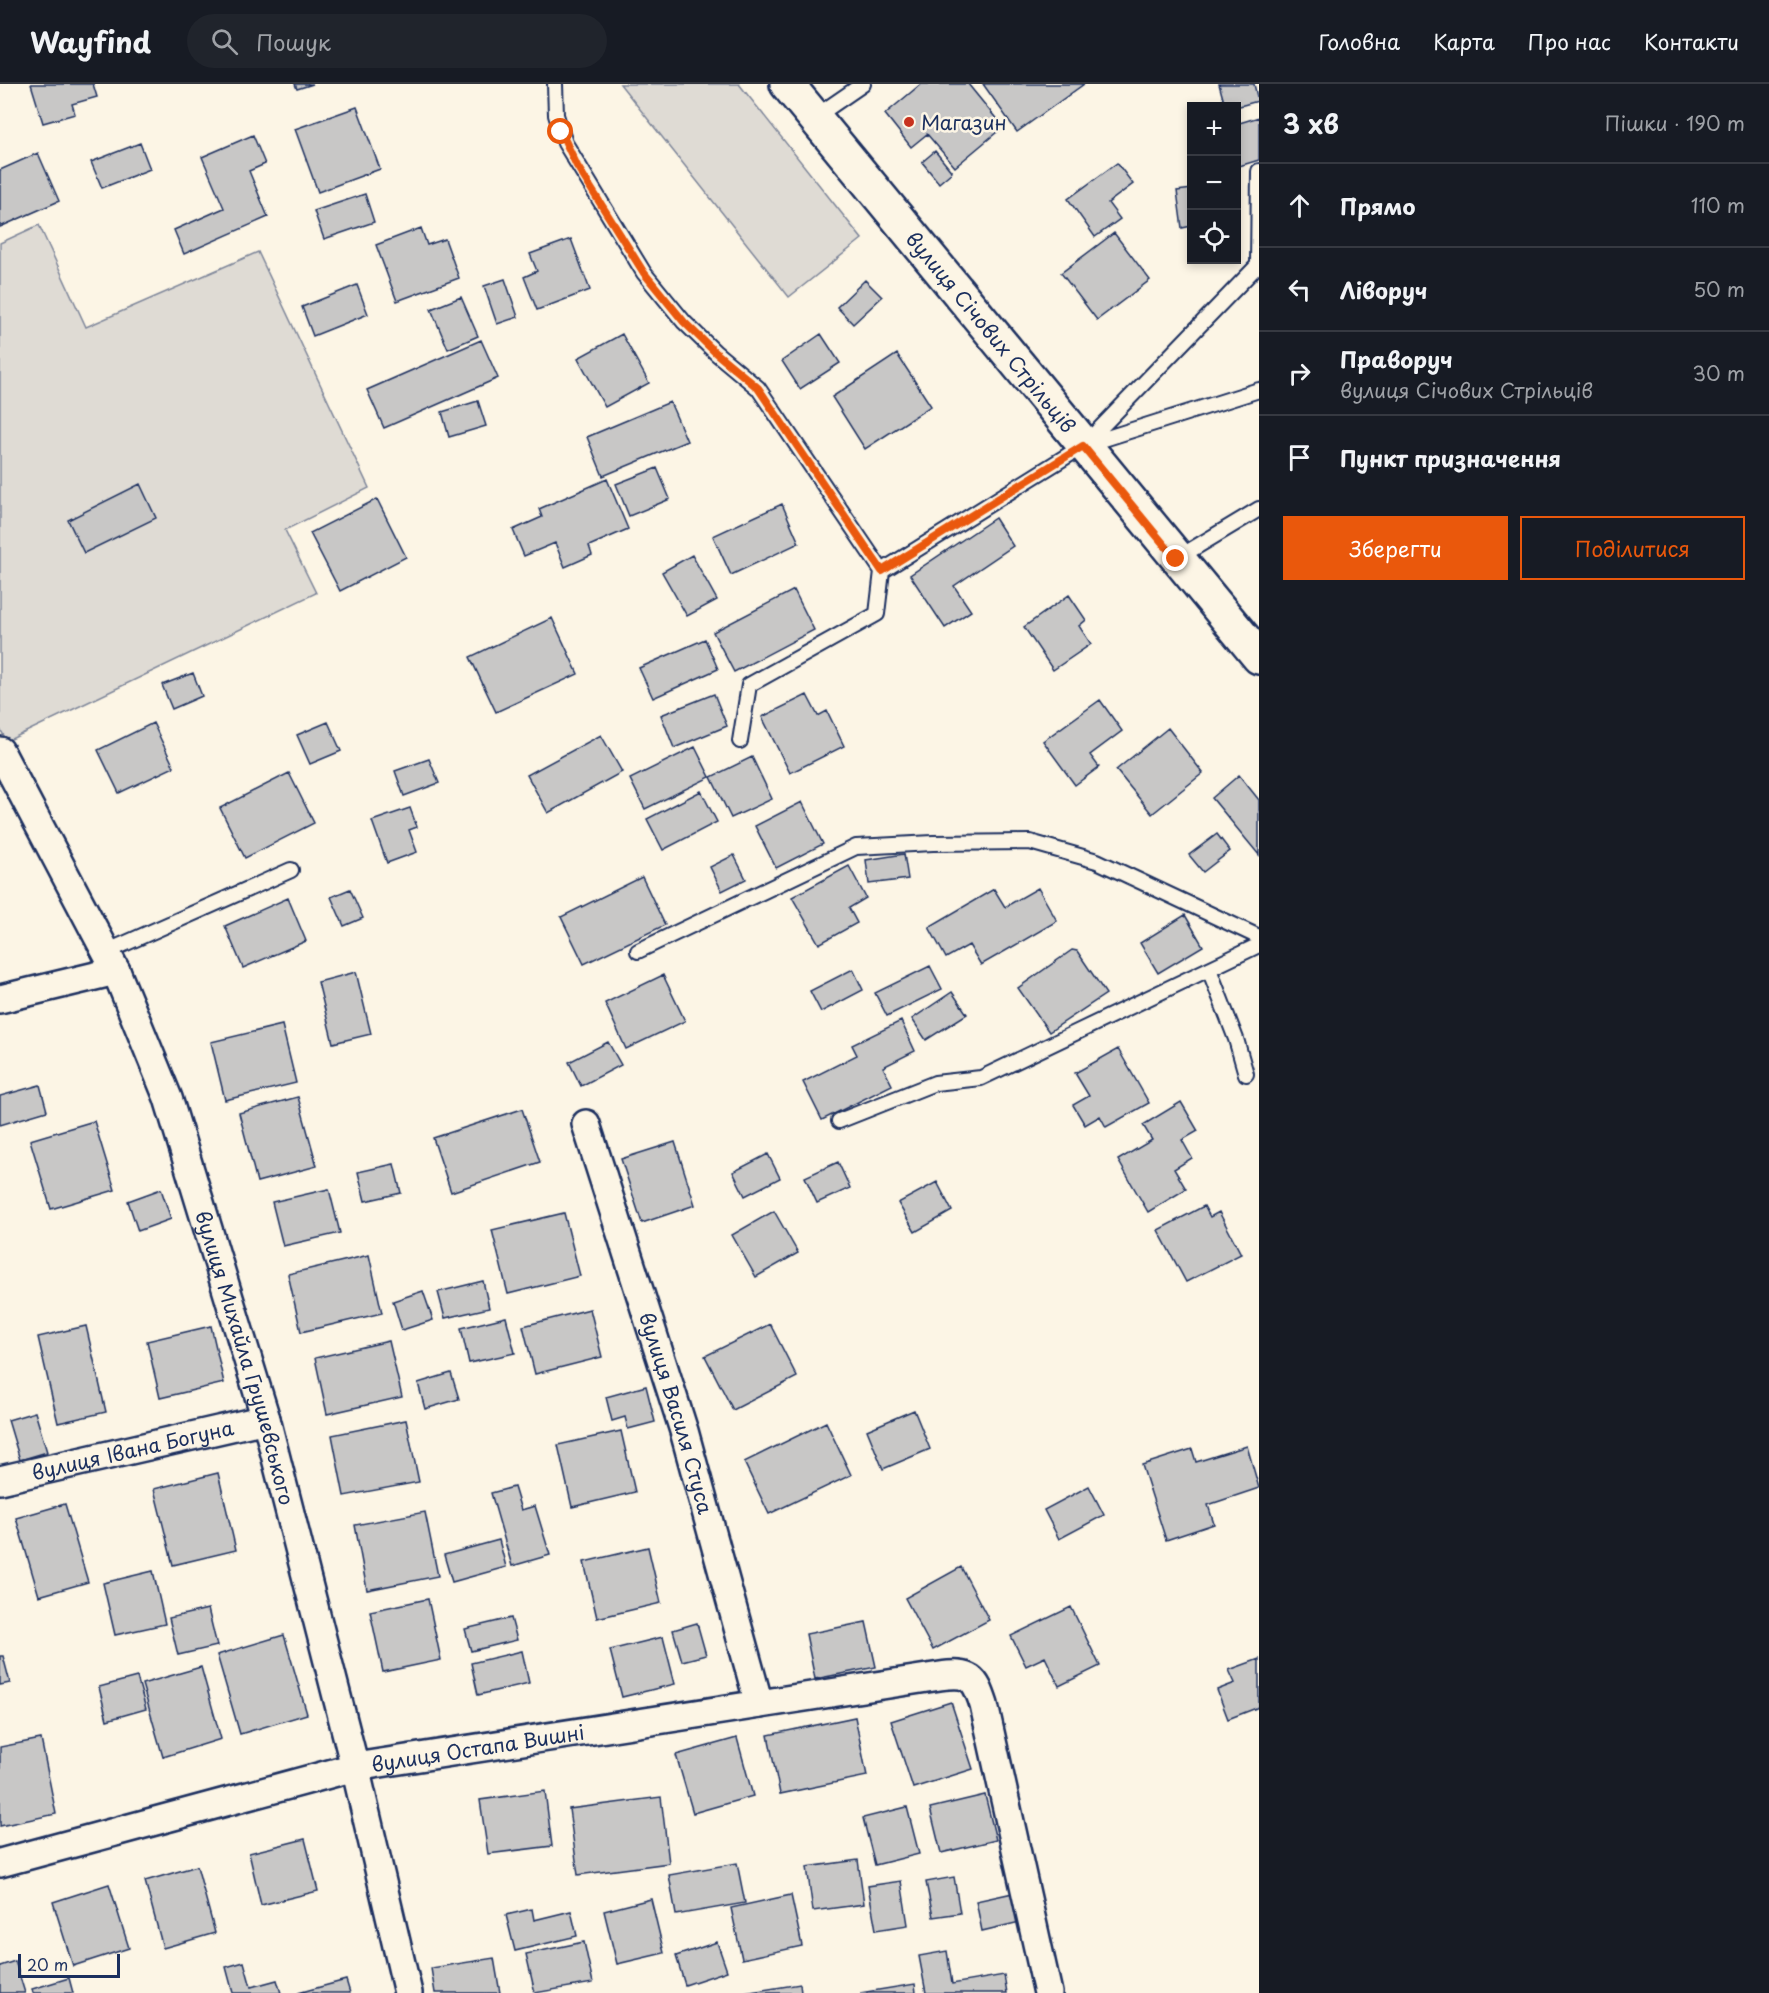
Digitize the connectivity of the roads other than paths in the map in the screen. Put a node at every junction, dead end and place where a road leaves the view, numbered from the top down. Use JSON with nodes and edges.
{"nodes":[{"id":1,"x":555,"y":84,"type":"edge"},
{"id":2,"x":787,"y":84,"type":"edge"},
{"id":3,"x":863,"y":84,"type":"edge"},
{"id":4,"x":813,"y":119,"type":"junction"},
{"id":5,"x":1259,"y":171,"type":"edge"},
{"id":6,"x":1259,"y":390,"type":"edge"},
{"id":7,"x":1083,"y":446,"type":"junction"},
{"id":8,"x":1259,"y":509,"type":"edge"},
{"id":9,"x":1176,"y":559,"type":"junction"},
{"id":10,"x":882,"y":571,"type":"junction"},
{"id":11,"x":1258,"y":655,"type":"edge"},
{"id":12,"x":740,"y":741,"type":"dead end"},
{"id":13,"x":0,"y":751,"type":"edge"},
{"id":14,"x":291,"y":870,"type":"dead end"},
{"id":15,"x":1259,"y":937,"type":"edge"},
{"id":16,"x":1259,"y":945,"type":"edge"},
{"id":17,"x":638,"y":951,"type":"dead end"},
{"id":18,"x":111,"y":962,"type":"junction"},
{"id":19,"x":1209,"y":969,"type":"junction"},
{"id":20,"x":0,"y":999,"type":"edge"},
{"id":21,"x":1246,"y":1074,"type":"dead end"},
{"id":22,"x":839,"y":1121,"type":"dead end"},
{"id":23,"x":585,"y":1124,"type":"dead end"},
{"id":24,"x":266,"y":1419,"type":"junction"},
{"id":25,"x":0,"y":1480,"type":"edge"},
{"id":26,"x":759,"y":1704,"type":"junction"},
{"id":27,"x":355,"y":1767,"type":"junction"},
{"id":28,"x":0,"y":1863,"type":"edge"},
{"id":29,"x":408,"y":1993,"type":"edge"},
{"id":30,"x":1048,"y":1993,"type":"edge"}],
"edges":[{"from":1,"to":10,"type":"lane"},
{"from":2,"to":4,"type":"street","name":"вулиця Січових Стрільців"},
{"from":3,"to":4,"type":"lane"},
{"from":4,"to":7,"type":"street","name":"вулиця Січових Стрільців"},
{"from":5,"to":7,"type":"lane"},
{"from":6,"to":7,"type":"lane"},
{"from":7,"to":9,"type":"street","name":"вулиця Січових Стрільців"},
{"from":7,"to":10,"type":"lane"},
{"from":8,"to":9,"type":"lane"},
{"from":9,"to":11,"type":"street","name":"вулиця Січових Стрільців"},
{"from":10,"to":12,"type":"lane"},
{"from":13,"to":18,"type":"street","name":"вулиця Михайла Грушевського"},
{"from":14,"to":18,"type":"lane"},
{"from":15,"to":17,"type":"lane"},
{"from":16,"to":19,"type":"lane"},
{"from":18,"to":20,"type":"street"},
{"from":18,"to":24,"type":"street","name":"вулиця Михайла Грушевського"},
{"from":19,"to":21,"type":"lane"},
{"from":19,"to":22,"type":"lane"},
{"from":23,"to":26,"type":"street","name":"вулиця Василя Стуса"},
{"from":24,"to":25,"type":"street","name":"вулиця Івана Богуна"},
{"from":24,"to":27,"type":"street","name":"вулиця Михайла Грушевського"},
{"from":26,"to":27,"type":"street","name":"вулиця Остапа Вишні"},
{"from":26,"to":30,"type":"street","name":"вулиця Остапа Вишні"},
{"from":27,"to":28,"type":"street","name":"вулиця Остапа Вишні"},
{"from":27,"to":29,"type":"street","name":"вулиця Михайла Грушевського"}]}
